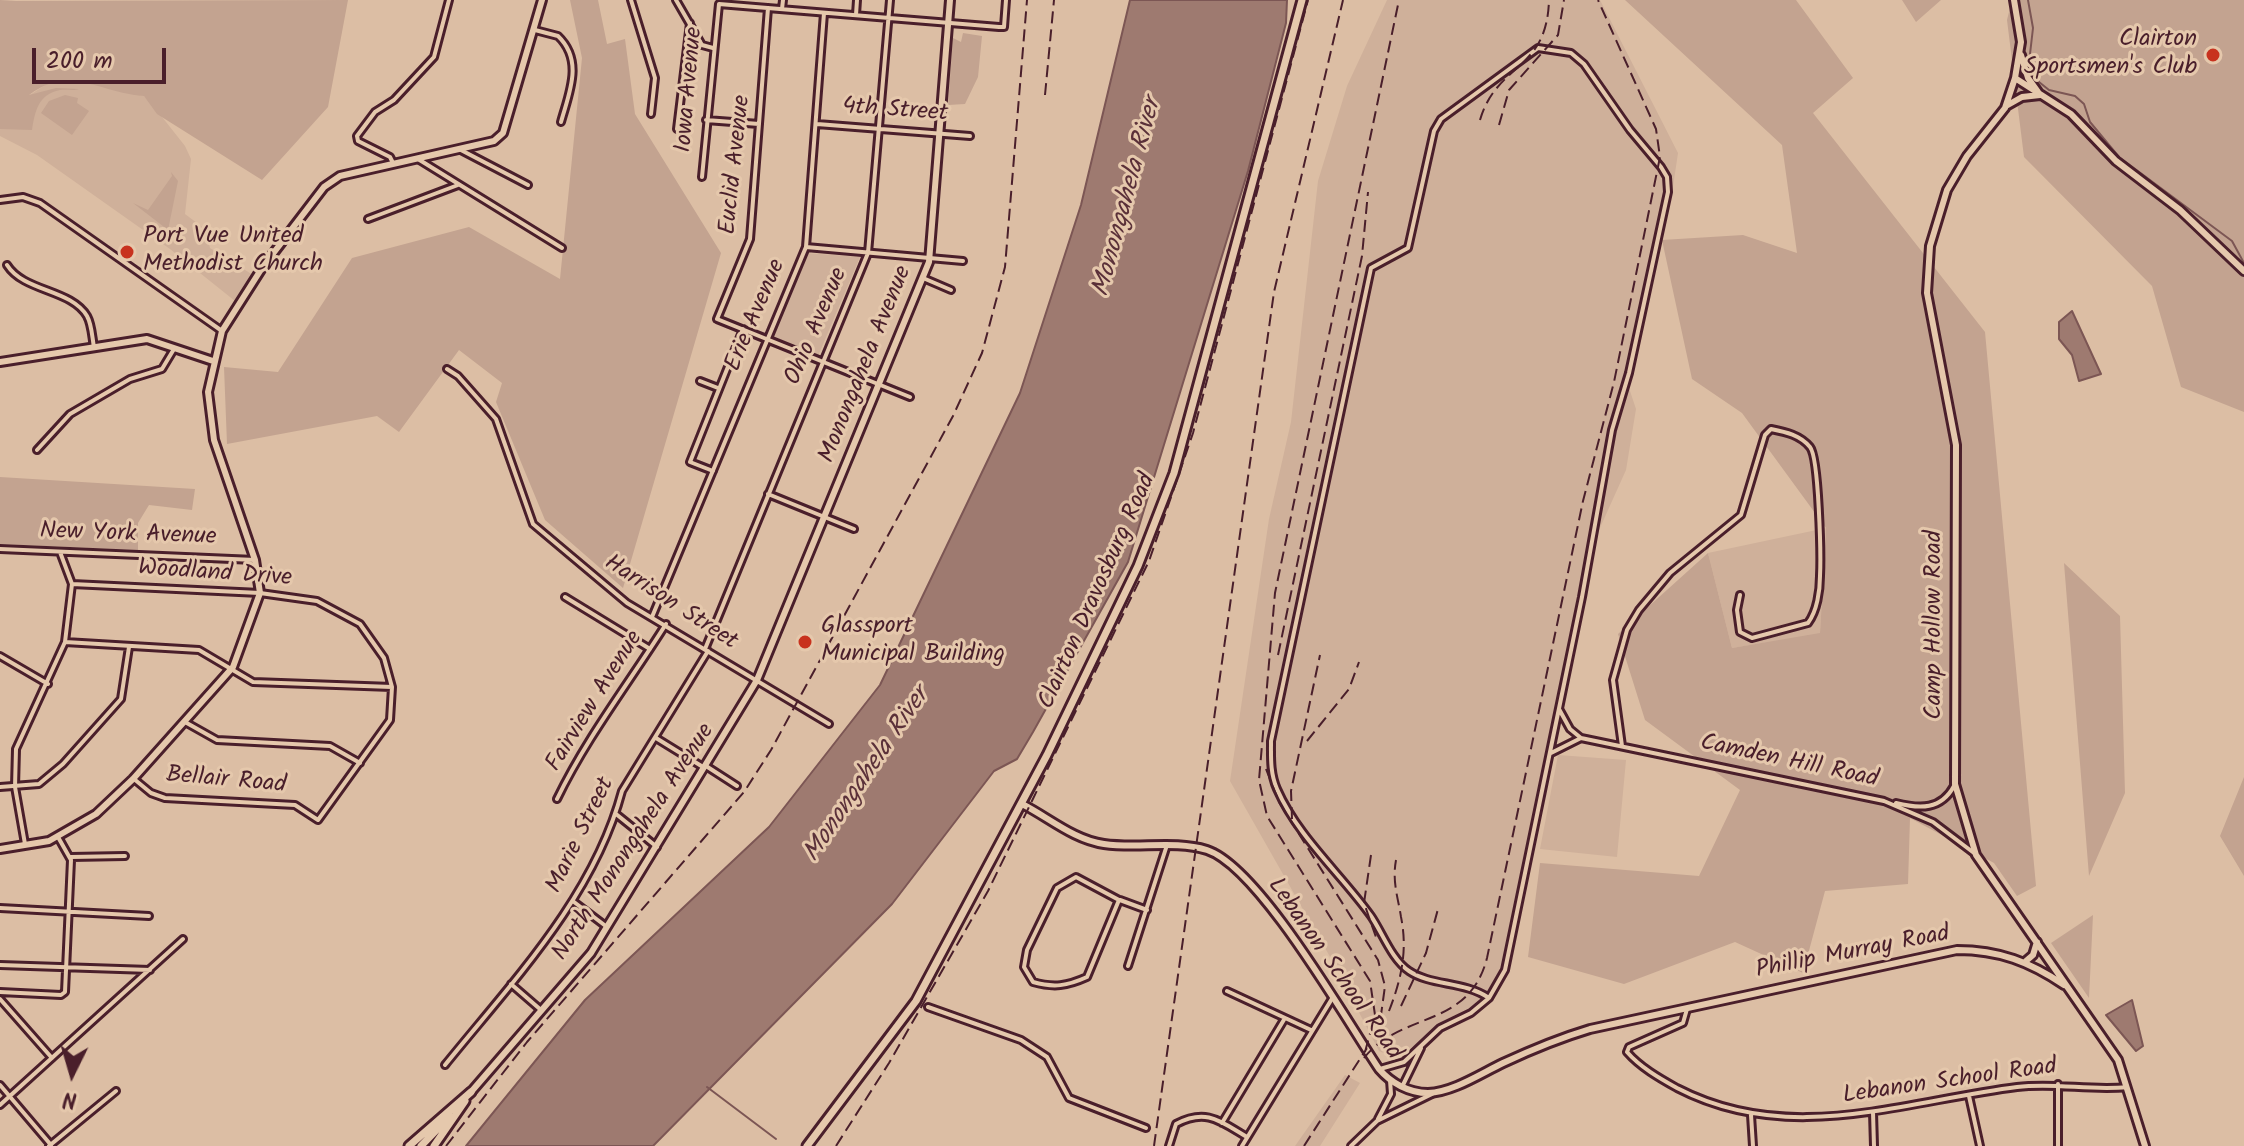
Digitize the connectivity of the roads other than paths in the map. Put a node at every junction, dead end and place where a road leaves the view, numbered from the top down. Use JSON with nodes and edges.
{"nodes":[{"id":1,"x":449,"y":0,"type":"edge"},
{"id":2,"x":542,"y":0,"type":"edge"},
{"id":3,"x":631,"y":0,"type":"edge"},
{"id":4,"x":676,"y":0,"type":"edge"},
{"id":5,"x":783,"y":0,"type":"edge"},
{"id":6,"x":857,"y":0,"type":"edge"},
{"id":7,"x":890,"y":0,"type":"edge"},
{"id":8,"x":950,"y":0,"type":"edge"},
{"id":9,"x":1006,"y":0,"type":"edge"},
{"id":10,"x":1302,"y":0,"type":"edge"},
{"id":11,"x":2014,"y":0,"type":"edge"},
{"id":12,"x":686,"y":1,"type":"edge"},
{"id":13,"x":718,"y":4,"type":"edge"},
{"id":14,"x":682,"y":8,"type":"junction"},
{"id":15,"x":768,"y":8,"type":"junction"},
{"id":16,"x":782,"y":9,"type":"junction"},
{"id":17,"x":824,"y":13,"type":"junction"},
{"id":18,"x":856,"y":15,"type":"junction"},
{"id":19,"x":889,"y":17,"type":"junction"},
{"id":20,"x":690,"y":23,"type":"junction"},
{"id":21,"x":948,"y":23,"type":"junction"},
{"id":22,"x":535,"y":30,"type":"junction"},
{"id":23,"x":713,"y":48,"type":"junction"},
{"id":24,"x":2021,"y":52,"type":"junction"},
{"id":25,"x":2015,"y":78,"type":"junction"},
{"id":26,"x":2040,"y":95,"type":"junction"},
{"id":27,"x":2005,"y":108,"type":"junction"},
{"id":28,"x":651,"y":114,"type":"dead end"},
{"id":29,"x":706,"y":120,"type":"junction"},
{"id":30,"x":561,"y":122,"type":"dead end"},
{"id":31,"x":759,"y":124,"type":"junction"},
{"id":32,"x":817,"y":124,"type":"junction"},
{"id":33,"x":677,"y":129,"type":"dead end"},
{"id":34,"x":880,"y":129,"type":"junction"},
{"id":35,"x":940,"y":134,"type":"junction"},
{"id":36,"x":970,"y":136,"type":"dead end"},
{"id":37,"x":459,"y":149,"type":"junction"},
{"id":38,"x":417,"y":158,"type":"junction"},
{"id":39,"x":393,"y":163,"type":"junction"},
{"id":40,"x":702,"y":177,"type":"dead end"},
{"id":41,"x":458,"y":185,"type":"junction"},
{"id":42,"x":528,"y":185,"type":"dead end"},
{"id":43,"x":0,"y":200,"type":"edge"},
{"id":44,"x":368,"y":219,"type":"dead end"},
{"id":45,"x":806,"y":247,"type":"junction"},
{"id":46,"x":562,"y":248,"type":"dead end"},
{"id":47,"x":868,"y":253,"type":"junction"},
{"id":48,"x":930,"y":257,"type":"junction"},
{"id":49,"x":963,"y":261,"type":"dead end"},
{"id":50,"x":7,"y":265,"type":"dead end"},
{"id":51,"x":2244,"y":271,"type":"edge"},
{"id":52,"x":923,"y":278,"type":"junction"},
{"id":53,"x":951,"y":290,"type":"dead end"},
{"id":54,"x":743,"y":329,"type":"junction"},
{"id":55,"x":222,"y":331,"type":"junction"},
{"id":56,"x":766,"y":339,"type":"junction"},
{"id":57,"x":94,"y":347,"type":"junction"},
{"id":58,"x":174,"y":349,"type":"junction"},
{"id":59,"x":213,"y":361,"type":"junction"},
{"id":60,"x":0,"y":362,"type":"edge"},
{"id":61,"x":823,"y":362,"type":"junction"},
{"id":62,"x":447,"y":369,"type":"dead end"},
{"id":63,"x":700,"y":381,"type":"dead end"},
{"id":64,"x":879,"y":385,"type":"junction"},
{"id":65,"x":718,"y":388,"type":"junction"},
{"id":66,"x":910,"y":397,"type":"dead end"},
{"id":67,"x":37,"y":450,"type":"dead end"},
{"id":68,"x":713,"y":471,"type":"junction"},
{"id":69,"x":768,"y":494,"type":"junction"},
{"id":70,"x":824,"y":517,"type":"junction"},
{"id":71,"x":854,"y":529,"type":"dead end"},
{"id":72,"x":0,"y":549,"type":"edge"},
{"id":73,"x":60,"y":552,"type":"junction"},
{"id":74,"x":255,"y":560,"type":"junction"},
{"id":75,"x":72,"y":584,"type":"junction"},
{"id":76,"x":260,"y":593,"type":"junction"},
{"id":77,"x":1740,"y":595,"type":"dead end"},
{"id":78,"x":565,"y":597,"type":"dead end"},
{"id":79,"x":652,"y":617,"type":"junction"},
{"id":80,"x":666,"y":624,"type":"junction"},
{"id":81,"x":65,"y":642,"type":"junction"},
{"id":82,"x":129,"y":647,"type":"junction"},
{"id":83,"x":650,"y":649,"type":"junction"},
{"id":84,"x":707,"y":650,"type":"junction"},
{"id":85,"x":0,"y":656,"type":"edge"},
{"id":86,"x":233,"y":667,"type":"junction"},
{"id":87,"x":757,"y":680,"type":"junction"},
{"id":88,"x":48,"y":684,"type":"junction"},
{"id":89,"x":392,"y":687,"type":"junction"},
{"id":90,"x":1559,"y":709,"type":"junction"},
{"id":91,"x":185,"y":722,"type":"junction"},
{"id":92,"x":829,"y":724,"type":"dead end"},
{"id":93,"x":656,"y":737,"type":"junction"},
{"id":94,"x":1581,"y":738,"type":"junction"},
{"id":95,"x":1622,"y":746,"type":"junction"},
{"id":96,"x":1550,"y":753,"type":"junction"},
{"id":97,"x":360,"y":763,"type":"junction"},
{"id":98,"x":706,"y":767,"type":"junction"},
{"id":99,"x":133,"y":779,"type":"junction"},
{"id":100,"x":1955,"y":784,"type":"junction"},
{"id":101,"x":737,"y":786,"type":"dead end"},
{"id":102,"x":0,"y":787,"type":"edge"},
{"id":103,"x":15,"y":787,"type":"junction"},
{"id":104,"x":557,"y":799,"type":"dead end"},
{"id":105,"x":1884,"y":801,"type":"junction"},
{"id":106,"x":1022,"y":804,"type":"junction"},
{"id":107,"x":616,"y":814,"type":"junction"},
{"id":108,"x":318,"y":820,"type":"joint"},
{"id":109,"x":58,"y":837,"type":"junction"},
{"id":110,"x":1167,"y":845,"type":"junction"},
{"id":111,"x":26,"y":847,"type":"junction"},
{"id":112,"x":657,"y":847,"type":"junction"},
{"id":113,"x":0,"y":849,"type":"edge"},
{"id":114,"x":1976,"y":855,"type":"junction"},
{"id":115,"x":125,"y":856,"type":"dead end"},
{"id":116,"x":70,"y":857,"type":"junction"},
{"id":117,"x":1119,"y":900,"type":"junction"},
{"id":118,"x":573,"y":901,"type":"junction"},
{"id":119,"x":0,"y":908,"type":"edge"},
{"id":120,"x":1147,"y":910,"type":"junction"},
{"id":121,"x":69,"y":911,"type":"junction"},
{"id":122,"x":149,"y":916,"type":"dead end"},
{"id":123,"x":607,"y":927,"type":"junction"},
{"id":124,"x":183,"y":939,"type":"dead end"},
{"id":125,"x":2037,"y":942,"type":"junction"},
{"id":126,"x":2026,"y":961,"type":"junction"},
{"id":127,"x":0,"y":965,"type":"edge"},
{"id":128,"x":1128,"y":966,"type":"dead end"},
{"id":129,"x":67,"y":967,"type":"junction"},
{"id":130,"x":151,"y":970,"type":"junction"},
{"id":131,"x":511,"y":984,"type":"junction"},
{"id":132,"x":2067,"y":987,"type":"junction"},
{"id":133,"x":1227,"y":991,"type":"dead end"},
{"id":134,"x":0,"y":992,"type":"edge"},
{"id":135,"x":1333,"y":997,"type":"junction"},
{"id":136,"x":1489,"y":998,"type":"junction"},
{"id":137,"x":0,"y":999,"type":"edge"},
{"id":138,"x":928,"y":1007,"type":"dead end"},
{"id":139,"x":1687,"y":1007,"type":"junction"},
{"id":140,"x":541,"y":1010,"type":"junction"},
{"id":141,"x":1285,"y":1018,"type":"junction"},
{"id":142,"x":1311,"y":1030,"type":"junction"},
{"id":143,"x":1424,"y":1042,"type":"junction"},
{"id":144,"x":52,"y":1058,"type":"junction"},
{"id":145,"x":445,"y":1065,"type":"dead end"},
{"id":146,"x":1379,"y":1069,"type":"junction"},
{"id":147,"x":1390,"y":1080,"type":"junction"},
{"id":148,"x":2058,"y":1084,"type":"junction"},
{"id":149,"x":0,"y":1085,"type":"edge"},
{"id":150,"x":2129,"y":1086,"type":"junction"},
{"id":151,"x":1402,"y":1087,"type":"junction"},
{"id":152,"x":116,"y":1091,"type":"dead end"},
{"id":153,"x":471,"y":1092,"type":"junction"},
{"id":154,"x":1438,"y":1092,"type":"junction"},
{"id":155,"x":1969,"y":1096,"type":"junction"},
{"id":156,"x":10,"y":1097,"type":"junction"},
{"id":157,"x":0,"y":1105,"type":"edge"},
{"id":158,"x":1873,"y":1112,"type":"junction"},
{"id":159,"x":1751,"y":1115,"type":"junction"},
{"id":160,"x":1377,"y":1121,"type":"junction"},
{"id":161,"x":1222,"y":1123,"type":"junction"},
{"id":162,"x":1146,"y":1128,"type":"dead end"},
{"id":163,"x":1247,"y":1137,"type":"junction"},
{"id":164,"x":50,"y":1145,"type":"edge"},
{"id":165,"x":412,"y":1146,"type":"edge"},
{"id":166,"x":421,"y":1146,"type":"edge"},
{"id":167,"x":434,"y":1146,"type":"edge"},
{"id":168,"x":807,"y":1146,"type":"edge"},
{"id":169,"x":1169,"y":1146,"type":"edge"},
{"id":170,"x":1242,"y":1146,"type":"edge"},
{"id":171,"x":1351,"y":1146,"type":"edge"},
{"id":172,"x":1753,"y":1146,"type":"edge"},
{"id":173,"x":1874,"y":1146,"type":"edge"},
{"id":174,"x":1980,"y":1146,"type":"edge"},
{"id":175,"x":2058,"y":1146,"type":"edge"},
{"id":176,"x":2145,"y":1146,"type":"edge"}],
"edges":[{"from":1,"to":39,"type":"street"},
{"from":2,"to":22,"type":"street"},
{"from":3,"to":28,"type":"street"},
{"from":4,"to":14,"type":"street"},
{"from":5,"to":16,"type":"street"},
{"from":6,"to":18,"type":"street"},
{"from":7,"to":19,"type":"street","name":"Ohio Avenue"},
{"from":8,"to":21,"type":"street","name":"Monongahela Avenue"},
{"from":9,"to":21,"type":"street"},
{"from":10,"to":106,"type":"main road","name":"Clairton Dravosburg Road"},
{"from":11,"to":24,"type":"street"},
{"from":12,"to":14,"type":"street"},
{"from":13,"to":15,"type":"street"},
{"from":13,"to":23,"type":"street","name":"Iowa Avenue"},
{"from":14,"to":20,"type":"street"},
{"from":15,"to":16,"type":"street"},
{"from":15,"to":31,"type":"street","name":"Euclid Avenue"},
{"from":16,"to":17,"type":"street"},
{"from":17,"to":18,"type":"street"},
{"from":17,"to":32,"type":"street","name":"Erie Avenue"},
{"from":18,"to":19,"type":"street"},
{"from":19,"to":21,"type":"street"},
{"from":19,"to":34,"type":"street","name":"Ohio Avenue"},
{"from":20,"to":23,"type":"street"},
{"from":20,"to":33,"type":"street"},
{"from":21,"to":35,"type":"street","name":"Monongahela Avenue"},
{"from":22,"to":30,"type":"street"},
{"from":22,"to":37,"type":"street"},
{"from":23,"to":29,"type":"street","name":"Iowa Avenue"},
{"from":24,"to":25,"type":"street","name":"Camp Hollow Road"},
{"from":24,"to":26,"type":"street"},
{"from":25,"to":26,"type":"street"},
{"from":25,"to":27,"type":"street","name":"Camp Hollow Road"},
{"from":26,"to":27,"type":"street"},
{"from":26,"to":51,"type":"street"},
{"from":27,"to":100,"type":"street","name":"Camp Hollow Road"},
{"from":29,"to":31,"type":"street"},
{"from":29,"to":40,"type":"street","name":"Iowa Avenue"},
{"from":31,"to":54,"type":"street","name":"Euclid Avenue"},
{"from":32,"to":34,"type":"street","name":"4th Street"},
{"from":32,"to":45,"type":"street","name":"Erie Avenue"},
{"from":34,"to":35,"type":"street","name":"4th Street"},
{"from":34,"to":47,"type":"street","name":"Ohio Avenue"},
{"from":35,"to":36,"type":"street","name":"4th Street"},
{"from":35,"to":48,"type":"street","name":"Monongahela Avenue"},
{"from":37,"to":38,"type":"street"},
{"from":37,"to":42,"type":"street"},
{"from":38,"to":39,"type":"street"},
{"from":38,"to":41,"type":"street"},
{"from":39,"to":55,"type":"street"},
{"from":41,"to":44,"type":"street"},
{"from":41,"to":46,"type":"street"},
{"from":43,"to":55,"type":"street"},
{"from":45,"to":47,"type":"street"},
{"from":45,"to":56,"type":"street","name":"Erie Avenue"},
{"from":47,"to":48,"type":"street"},
{"from":47,"to":61,"type":"street","name":"Ohio Avenue"},
{"from":48,"to":49,"type":"street"},
{"from":48,"to":52,"type":"street","name":"Monongahela Avenue"},
{"from":50,"to":57,"type":"street"},
{"from":52,"to":53,"type":"street"},
{"from":52,"to":64,"type":"street","name":"Monongahela Avenue"},
{"from":54,"to":56,"type":"street"},
{"from":54,"to":65,"type":"street"},
{"from":55,"to":59,"type":"street"},
{"from":56,"to":61,"type":"street"},
{"from":56,"to":68,"type":"street","name":"Erie Avenue"},
{"from":57,"to":58,"type":"street"},
{"from":57,"to":60,"type":"street"},
{"from":58,"to":59,"type":"street"},
{"from":58,"to":67,"type":"street"},
{"from":59,"to":74,"type":"street"},
{"from":61,"to":64,"type":"street"},
{"from":61,"to":69,"type":"street","name":"Ohio Avenue"},
{"from":62,"to":79,"type":"street","name":"Harrison Street"},
{"from":63,"to":65,"type":"street"},
{"from":64,"to":66,"type":"street"},
{"from":64,"to":70,"type":"street","name":"Monongahela Avenue"},
{"from":65,"to":68,"type":"street"},
{"from":68,"to":79,"type":"street","name":"Erie Avenue"},
{"from":69,"to":70,"type":"street"},
{"from":69,"to":84,"type":"street","name":"Ohio Avenue"},
{"from":70,"to":71,"type":"street"},
{"from":70,"to":87,"type":"street","name":"Monongahela Avenue"},
{"from":72,"to":73,"type":"street","name":"New York Avenue"},
{"from":73,"to":74,"type":"street","name":"New York Avenue"},
{"from":73,"to":75,"type":"street"},
{"from":74,"to":76,"type":"street"},
{"from":75,"to":76,"type":"street","name":"Woodland Drive"},
{"from":75,"to":81,"type":"street"},
{"from":76,"to":86,"type":"street"},
{"from":76,"to":89,"type":"street","name":"Woodland Drive"},
{"from":77,"to":95,"type":"street"},
{"from":78,"to":83,"type":"street"},
{"from":79,"to":80,"type":"street","name":"Harrison Street"},
{"from":80,"to":83,"type":"street","name":"Fairview Avenue"},
{"from":80,"to":84,"type":"street","name":"Harrison Street"},
{"from":81,"to":82,"type":"street"},
{"from":81,"to":88,"type":"street"},
{"from":82,"to":86,"type":"street"},
{"from":82,"to":103,"type":"street"},
{"from":83,"to":104,"type":"street","name":"Fairview Avenue"},
{"from":84,"to":87,"type":"street","name":"Harrison Street"},
{"from":84,"to":93,"type":"street","name":"Marie Street"},
{"from":85,"to":88,"type":"street"},
{"from":86,"to":89,"type":"street"},
{"from":86,"to":91,"type":"street"},
{"from":87,"to":92,"type":"street","name":"Harrison Street"},
{"from":87,"to":98,"type":"street","name":"North Monongahela Avenue"},
{"from":88,"to":103,"type":"street"},
{"from":89,"to":97,"type":"street","name":"Woodland Drive"},
{"from":90,"to":94,"type":"street"},
{"from":90,"to":96,"type":"street"},
{"from":90,"to":136,"type":"street"},
{"from":91,"to":97,"type":"street"},
{"from":91,"to":99,"type":"street"},
{"from":93,"to":98,"type":"street"},
{"from":93,"to":107,"type":"street","name":"Marie Street"},
{"from":94,"to":95,"type":"street","name":"Camden Hill Road"},
{"from":94,"to":96,"type":"street"},
{"from":95,"to":105,"type":"street","name":"Camden Hill Road"},
{"from":96,"to":136,"type":"street"},
{"from":97,"to":108,"type":"street","name":"Woodland Drive"},
{"from":98,"to":101,"type":"street"},
{"from":98,"to":112,"type":"street","name":"North Monongahela Avenue"},
{"from":99,"to":108,"type":"street","name":"Bellair Road"},
{"from":99,"to":109,"type":"street"},
{"from":100,"to":105,"type":"street"},
{"from":100,"to":114,"type":"street","name":"Camp Hollow Road"},
{"from":102,"to":103,"type":"street"},
{"from":103,"to":111,"type":"street"},
{"from":105,"to":114,"type":"street","name":"Camden Hill Road"},
{"from":106,"to":110,"type":"street","name":"Lebanon School Road"},
{"from":106,"to":168,"type":"main road","name":"Clairton Dravosburg Road"},
{"from":107,"to":112,"type":"street"},
{"from":107,"to":118,"type":"street","name":"Marie Street"},
{"from":109,"to":111,"type":"street"},
{"from":109,"to":116,"type":"street"},
{"from":110,"to":120,"type":"street"},
{"from":110,"to":135,"type":"street","name":"Lebanon School Road"},
{"from":111,"to":113,"type":"street"},
{"from":112,"to":123,"type":"street","name":"North Monongahela Avenue"},
{"from":114,"to":125,"type":"street","name":"Camp Hollow Road"},
{"from":115,"to":116,"type":"street"},
{"from":116,"to":121,"type":"street"},
{"from":117,"to":117,"type":"street"},
{"from":117,"to":120,"type":"street"},
{"from":118,"to":123,"type":"street"},
{"from":118,"to":131,"type":"street","name":"Marie Street"},
{"from":119,"to":121,"type":"street"},
{"from":120,"to":128,"type":"street"},
{"from":121,"to":122,"type":"street"},
{"from":121,"to":129,"type":"street"},
{"from":123,"to":140,"type":"street","name":"North Monongahela Avenue"},
{"from":124,"to":130,"type":"street"},
{"from":125,"to":126,"type":"street"},
{"from":125,"to":132,"type":"street","name":"Camp Hollow Road"},
{"from":126,"to":132,"type":"street","name":"Phillip Murray Road"},
{"from":126,"to":139,"type":"street","name":"Phillip Murray Road"},
{"from":127,"to":129,"type":"street"},
{"from":129,"to":130,"type":"street"},
{"from":129,"to":134,"type":"street"},
{"from":130,"to":144,"type":"street"},
{"from":131,"to":140,"type":"street"},
{"from":131,"to":145,"type":"street","name":"Marie Street"},
{"from":132,"to":150,"type":"street","name":"Camp Hollow Road"},
{"from":133,"to":141,"type":"street"},
{"from":135,"to":142,"type":"street"},
{"from":135,"to":146,"type":"street","name":"Lebanon School Road"},
{"from":136,"to":143,"type":"street"},
{"from":137,"to":144,"type":"street"},
{"from":138,"to":162,"type":"street"},
{"from":139,"to":154,"type":"street"},
{"from":139,"to":159,"type":"street","name":"Lebanon School Road"},
{"from":140,"to":153,"type":"street","name":"North Monongahela Avenue"},
{"from":141,"to":142,"type":"street"},
{"from":141,"to":161,"type":"street"},
{"from":142,"to":163,"type":"street"},
{"from":143,"to":146,"type":"street"},
{"from":143,"to":151,"type":"street"},
{"from":144,"to":156,"type":"street"},
{"from":146,"to":147,"type":"street","name":"Lebanon School Road"},
{"from":147,"to":151,"type":"street","name":"Lebanon School Road"},
{"from":147,"to":160,"type":"street"},
{"from":148,"to":150,"type":"street","name":"Lebanon School Road"},
{"from":148,"to":155,"type":"street","name":"Lebanon School Road"},
{"from":148,"to":175,"type":"street"},
{"from":149,"to":156,"type":"street"},
{"from":150,"to":176,"type":"street","name":"Camp Hollow Road"},
{"from":151,"to":154,"type":"street","name":"Lebanon School Road"},
{"from":152,"to":164,"type":"street"},
{"from":153,"to":165,"type":"main road"},
{"from":153,"to":166,"type":"main road"},
{"from":153,"to":167,"type":"main road"},
{"from":154,"to":160,"type":"street"},
{"from":155,"to":158,"type":"street","name":"Lebanon School Road"},
{"from":155,"to":174,"type":"street"},
{"from":156,"to":157,"type":"street"},
{"from":156,"to":164,"type":"street"},
{"from":158,"to":159,"type":"street","name":"Lebanon School Road"},
{"from":158,"to":173,"type":"street"},
{"from":159,"to":172,"type":"street"},
{"from":160,"to":171,"type":"street"},
{"from":161,"to":163,"type":"street"},
{"from":161,"to":169,"type":"street"},
{"from":163,"to":170,"type":"street"}]}
